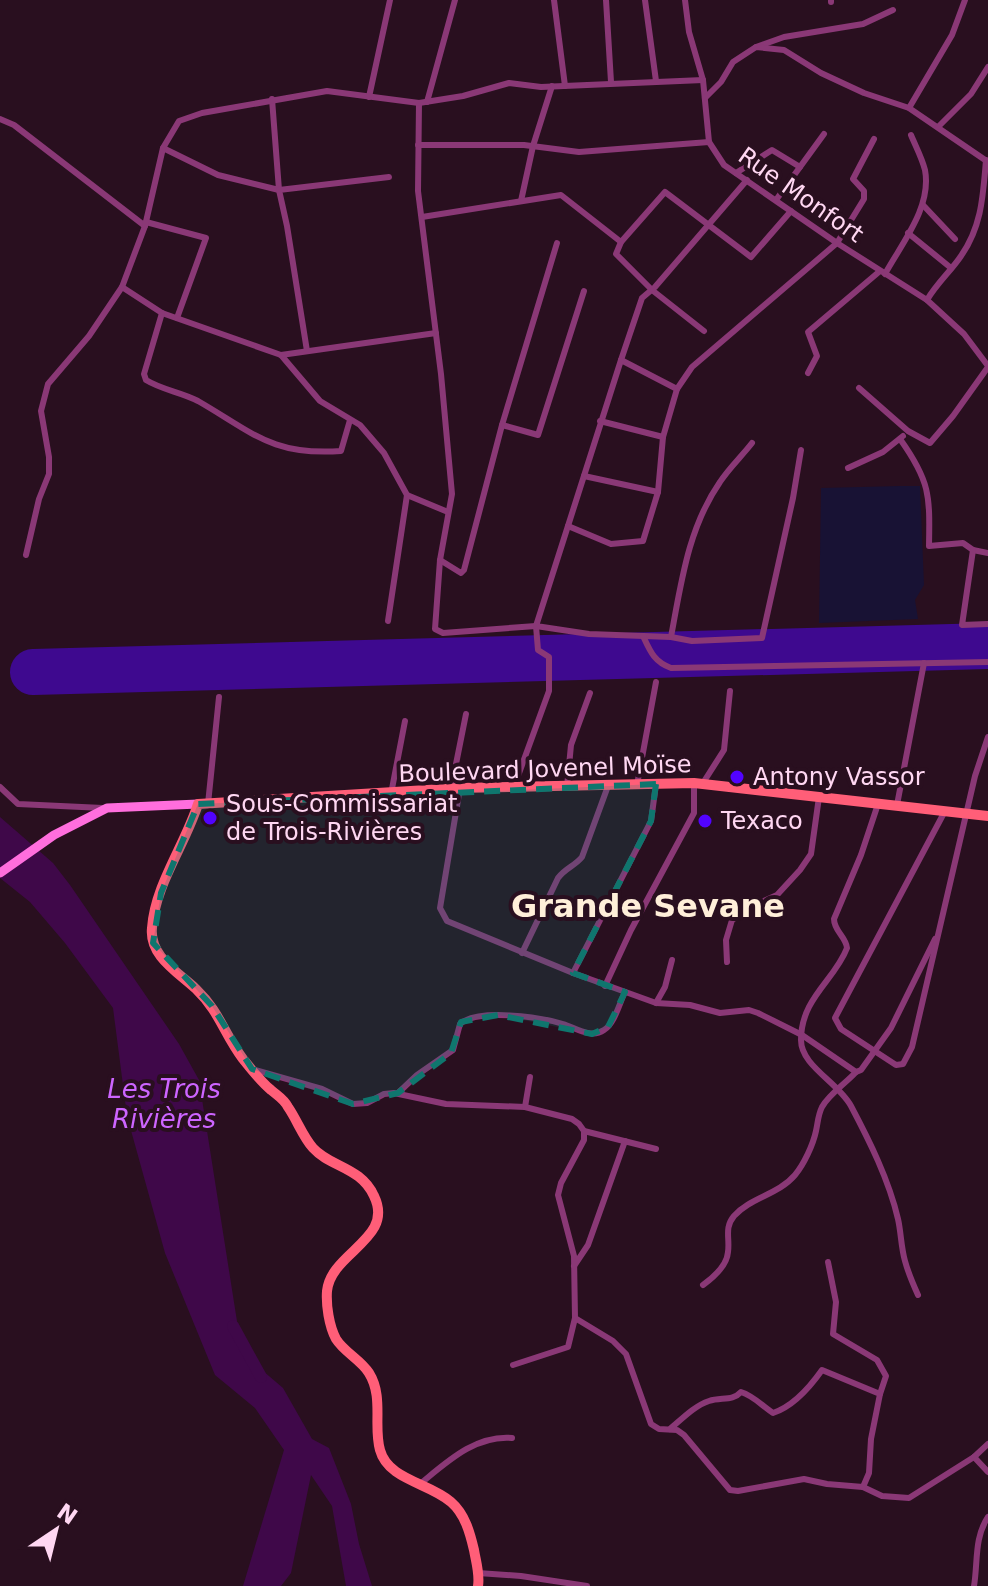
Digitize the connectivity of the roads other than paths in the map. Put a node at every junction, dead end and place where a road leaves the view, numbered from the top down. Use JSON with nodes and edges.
{"nodes":[{"id":1,"x":390,"y":0,"type":"edge"},
{"id":2,"x":455,"y":0,"type":"edge"},
{"id":3,"x":554,"y":0,"type":"edge"},
{"id":4,"x":606,"y":0,"type":"edge"},
{"id":5,"x":645,"y":0,"type":"edge"},
{"id":6,"x":685,"y":0,"type":"edge"},
{"id":7,"x":965,"y":0,"type":"edge"},
{"id":8,"x":893,"y":10,"type":"dead end"},
{"id":9,"x":756,"y":47,"type":"junction"},
{"id":10,"x":988,"y":67,"type":"edge"},
{"id":11,"x":703,"y":80,"type":"junction"},
{"id":12,"x":656,"y":81,"type":"junction"},
{"id":13,"x":611,"y":82,"type":"junction"},
{"id":14,"x":552,"y":86,"type":"junction"},
{"id":15,"x":565,"y":86,"type":"junction"},
{"id":16,"x":369,"y":97,"type":"junction"},
{"id":17,"x":705,"y":98,"type":"junction"},
{"id":18,"x":272,"y":99,"type":"junction"},
{"id":19,"x":423,"y":103,"type":"junction"},
{"id":20,"x":909,"y":108,"type":"junction"},
{"id":21,"x":0,"y":119,"type":"edge"},
{"id":22,"x":938,"y":127,"type":"junction"},
{"id":23,"x":824,"y":134,"type":"dead end"},
{"id":24,"x":911,"y":135,"type":"dead end"},
{"id":25,"x":874,"y":139,"type":"dead end"},
{"id":26,"x":709,"y":142,"type":"junction"},
{"id":27,"x":418,"y":145,"type":"junction"},
{"id":28,"x":533,"y":146,"type":"junction"},
{"id":29,"x":163,"y":148,"type":"junction"},
{"id":30,"x":987,"y":161,"type":"edge"},
{"id":31,"x":800,"y":167,"type":"junction"},
{"id":32,"x":736,"y":173,"type":"junction"},
{"id":33,"x":389,"y":177,"type":"dead end"},
{"id":34,"x":747,"y":180,"type":"junction"},
{"id":35,"x":279,"y":190,"type":"junction"},
{"id":36,"x":776,"y":200,"type":"junction"},
{"id":37,"x":521,"y":201,"type":"junction"},
{"id":38,"x":923,"y":205,"type":"junction"},
{"id":39,"x":791,"y":211,"type":"junction"},
{"id":40,"x":422,"y":217,"type":"junction"},
{"id":41,"x":145,"y":224,"type":"junction"},
{"id":42,"x":709,"y":224,"type":"junction"},
{"id":43,"x":908,"y":233,"type":"junction"},
{"id":44,"x":955,"y":239,"type":"dead end"},
{"id":45,"x":621,"y":242,"type":"junction"},
{"id":46,"x":557,"y":243,"type":"dead end"},
{"id":47,"x":837,"y":243,"type":"junction"},
{"id":48,"x":951,"y":268,"type":"junction"},
{"id":49,"x":882,"y":272,"type":"junction"},
{"id":50,"x":122,"y":287,"type":"junction"},
{"id":51,"x":652,"y":290,"type":"junction"},
{"id":52,"x":584,"y":291,"type":"dead end"},
{"id":53,"x":927,"y":300,"type":"junction"},
{"id":54,"x":162,"y":313,"type":"junction"},
{"id":55,"x":177,"y":318,"type":"junction"},
{"id":56,"x":704,"y":331,"type":"dead end"},
{"id":57,"x":436,"y":333,"type":"junction"},
{"id":58,"x":307,"y":351,"type":"junction"},
{"id":59,"x":281,"y":355,"type":"junction"},
{"id":60,"x":621,"y":360,"type":"junction"},
{"id":61,"x":988,"y":367,"type":"edge"},
{"id":62,"x":808,"y":373,"type":"dead end"},
{"id":63,"x":859,"y":388,"type":"dead end"},
{"id":64,"x":677,"y":389,"type":"junction"},
{"id":65,"x":350,"y":420,"type":"junction"},
{"id":66,"x":600,"y":421,"type":"junction"},
{"id":67,"x":502,"y":425,"type":"junction"},
{"id":68,"x":908,"y":431,"type":"junction"},
{"id":69,"x":663,"y":437,"type":"junction"},
{"id":70,"x":900,"y":439,"type":"junction"},
{"id":71,"x":752,"y":443,"type":"dead end"},
{"id":72,"x":801,"y":450,"type":"dead end"},
{"id":73,"x":848,"y":468,"type":"dead end"},
{"id":74,"x":584,"y":476,"type":"junction"},
{"id":75,"x":658,"y":492,"type":"junction"},
{"id":76,"x":407,"y":495,"type":"junction"},
{"id":77,"x":448,"y":512,"type":"junction"},
{"id":78,"x":568,"y":526,"type":"junction"},
{"id":79,"x":973,"y":550,"type":"junction"},
{"id":80,"x":988,"y":553,"type":"edge"},
{"id":81,"x":26,"y":555,"type":"dead end"},
{"id":82,"x":440,"y":560,"type":"junction"},
{"id":83,"x":388,"y":621,"type":"dead end"},
{"id":84,"x":988,"y":624,"type":"edge"},
{"id":85,"x":536,"y":626,"type":"junction"},
{"id":86,"x":643,"y":636,"type":"junction"},
{"id":87,"x":671,"y":637,"type":"junction"},
{"id":88,"x":988,"y":662,"type":"edge"},
{"id":89,"x":924,"y":663,"type":"junction"},
{"id":90,"x":656,"y":682,"type":"dead end"},
{"id":91,"x":730,"y":691,"type":"dead end"},
{"id":92,"x":590,"y":693,"type":"dead end"},
{"id":93,"x":219,"y":697,"type":"dead end"},
{"id":94,"x":466,"y":714,"type":"dead end"},
{"id":95,"x":405,"y":721,"type":"dead end"},
{"id":96,"x":988,"y":737,"type":"edge"},
{"id":97,"x":699,"y":783,"type":"junction"},
{"id":98,"x":656,"y":784,"type":"junction"},
{"id":99,"x":637,"y":785,"type":"junction"},
{"id":100,"x":608,"y":786,"type":"junction"},
{"id":101,"x":0,"y":787,"type":"edge"},
{"id":102,"x":514,"y":787,"type":"junction"},
{"id":103,"x":567,"y":787,"type":"junction"},
{"id":104,"x":456,"y":789,"type":"junction"},
{"id":105,"x":391,"y":794,"type":"junction"},
{"id":106,"x":819,"y":797,"type":"junction"},
{"id":107,"x":203,"y":804,"type":"junction"},
{"id":108,"x":878,"y":804,"type":"junction"},
{"id":109,"x":897,"y":806,"type":"junction"},
{"id":110,"x":107,"y":808,"type":"junction"},
{"id":111,"x":945,"y":811,"type":"junction"},
{"id":112,"x":967,"y":814,"type":"junction"},
{"id":113,"x":988,"y":816,"type":"edge"},
{"id":114,"x":0,"y":873,"type":"edge"},
{"id":115,"x":935,"y":939,"type":"junction"},
{"id":116,"x":522,"y":953,"type":"junction"},
{"id":117,"x":672,"y":960,"type":"dead end"},
{"id":118,"x":727,"y":962,"type":"dead end"},
{"id":119,"x":573,"y":973,"type":"junction"},
{"id":120,"x":605,"y":986,"type":"junction"},
{"id":121,"x":625,"y":992,"type":"junction"},
{"id":122,"x":656,"y":1003,"type":"junction"},
{"id":123,"x":802,"y":1035,"type":"junction"},
{"id":124,"x":875,"y":1052,"type":"junction"},
{"id":125,"x":252,"y":1069,"type":"junction"},
{"id":126,"x":856,"y":1072,"type":"junction"},
{"id":127,"x":530,"y":1077,"type":"dead end"},
{"id":128,"x":840,"y":1090,"type":"junction"},
{"id":129,"x":398,"y":1093,"type":"junction"},
{"id":130,"x":525,"y":1107,"type":"junction"},
{"id":131,"x":584,"y":1131,"type":"junction"},
{"id":132,"x":625,"y":1141,"type":"junction"},
{"id":133,"x":656,"y":1149,"type":"dead end"},
{"id":134,"x":828,"y":1262,"type":"dead end"},
{"id":135,"x":574,"y":1266,"type":"junction"},
{"id":136,"x":703,"y":1285,"type":"dead end"},
{"id":137,"x":918,"y":1295,"type":"dead end"},
{"id":138,"x":575,"y":1318,"type":"junction"},
{"id":139,"x":513,"y":1365,"type":"dead end"},
{"id":140,"x":880,"y":1394,"type":"junction"},
{"id":141,"x":670,"y":1429,"type":"junction"},
{"id":142,"x":512,"y":1438,"type":"dead end"},
{"id":143,"x":988,"y":1444,"type":"edge"},
{"id":144,"x":974,"y":1457,"type":"junction"},
{"id":145,"x":988,"y":1472,"type":"edge"},
{"id":146,"x":420,"y":1484,"type":"junction"},
{"id":147,"x":863,"y":1487,"type":"junction"},
{"id":148,"x":988,"y":1517,"type":"edge"},
{"id":149,"x":478,"y":1573,"type":"junction"},
{"id":150,"x":478,"y":1586,"type":"edge"},
{"id":151,"x":587,"y":1586,"type":"edge"},
{"id":152,"x":974,"y":1586,"type":"edge"}],
"edges":[{"from":1,"to":16,"type":"street"},
{"from":2,"to":19,"type":"street"},
{"from":3,"to":15,"type":"street"},
{"from":4,"to":13,"type":"street"},
{"from":5,"to":12,"type":"street"},
{"from":6,"to":11,"type":"street","name":"Rue Monfort"},
{"from":7,"to":20,"type":"street"},
{"from":8,"to":9,"type":"street"},
{"from":9,"to":17,"type":"street"},
{"from":9,"to":20,"type":"street"},
{"from":10,"to":22,"type":"street"},
{"from":11,"to":12,"type":"street"},
{"from":11,"to":17,"type":"street","name":"Rue Monfort"},
{"from":12,"to":13,"type":"street"},
{"from":13,"to":15,"type":"street"},
{"from":14,"to":15,"type":"street"},
{"from":14,"to":19,"type":"street"},
{"from":14,"to":28,"type":"street"},
{"from":16,"to":18,"type":"street"},
{"from":16,"to":19,"type":"street"},
{"from":17,"to":26,"type":"street","name":"Rue Monfort"},
{"from":18,"to":29,"type":"street"},
{"from":18,"to":35,"type":"street"},
{"from":19,"to":27,"type":"street"},
{"from":20,"to":22,"type":"street"},
{"from":21,"to":41,"type":"street"},
{"from":22,"to":30,"type":"street"},
{"from":23,"to":31,"type":"street"},
{"from":24,"to":38,"type":"street"},
{"from":25,"to":47,"type":"street"},
{"from":26,"to":28,"type":"street"},
{"from":26,"to":32,"type":"street","name":"Rue Monfort"},
{"from":27,"to":28,"type":"street"},
{"from":27,"to":40,"type":"street"},
{"from":28,"to":37,"type":"street"},
{"from":29,"to":35,"type":"street"},
{"from":29,"to":41,"type":"street"},
{"from":30,"to":48,"type":"street"},
{"from":31,"to":32,"type":"street"},
{"from":31,"to":36,"type":"street"},
{"from":32,"to":34,"type":"street","name":"Rue Monfort"},
{"from":33,"to":35,"type":"street"},
{"from":34,"to":36,"type":"street","name":"Rue Monfort"},
{"from":34,"to":42,"type":"street"},
{"from":35,"to":58,"type":"street"},
{"from":36,"to":39,"type":"street","name":"Rue Monfort"},
{"from":37,"to":40,"type":"street"},
{"from":37,"to":45,"type":"street"},
{"from":38,"to":43,"type":"street"},
{"from":38,"to":44,"type":"street"},
{"from":39,"to":42,"type":"street"},
{"from":39,"to":47,"type":"street","name":"Rue Monfort"},
{"from":40,"to":57,"type":"street"},
{"from":41,"to":50,"type":"street"},
{"from":41,"to":55,"type":"street"},
{"from":42,"to":45,"type":"street"},
{"from":42,"to":51,"type":"street"},
{"from":43,"to":48,"type":"street"},
{"from":43,"to":49,"type":"street"},
{"from":45,"to":51,"type":"street"},
{"from":46,"to":67,"type":"street"},
{"from":47,"to":49,"type":"street","name":"Rue Monfort"},
{"from":47,"to":64,"type":"street"},
{"from":48,"to":53,"type":"street"},
{"from":49,"to":53,"type":"street","name":"Rue Monfort"},
{"from":49,"to":62,"type":"street"},
{"from":50,"to":54,"type":"street"},
{"from":50,"to":81,"type":"street"},
{"from":51,"to":56,"type":"street"},
{"from":51,"to":60,"type":"street"},
{"from":52,"to":67,"type":"street"},
{"from":53,"to":61,"type":"street","name":"Rue Monfort"},
{"from":54,"to":55,"type":"street"},
{"from":54,"to":65,"type":"street"},
{"from":55,"to":59,"type":"street"},
{"from":57,"to":58,"type":"street"},
{"from":57,"to":77,"type":"street"},
{"from":58,"to":59,"type":"street"},
{"from":59,"to":65,"type":"street"},
{"from":60,"to":64,"type":"street"},
{"from":60,"to":66,"type":"street"},
{"from":61,"to":68,"type":"street"},
{"from":63,"to":68,"type":"street"},
{"from":64,"to":69,"type":"street"},
{"from":65,"to":76,"type":"street"},
{"from":66,"to":69,"type":"street"},
{"from":66,"to":74,"type":"street"},
{"from":67,"to":82,"type":"street"},
{"from":68,"to":70,"type":"street"},
{"from":69,"to":75,"type":"street"},
{"from":70,"to":73,"type":"street"},
{"from":70,"to":79,"type":"street"},
{"from":71,"to":87,"type":"street"},
{"from":72,"to":87,"type":"street"},
{"from":74,"to":75,"type":"street"},
{"from":74,"to":78,"type":"street"},
{"from":75,"to":78,"type":"street"},
{"from":76,"to":77,"type":"street"},
{"from":76,"to":83,"type":"street"},
{"from":77,"to":82,"type":"street"},
{"from":78,"to":85,"type":"street"},
{"from":79,"to":80,"type":"street"},
{"from":79,"to":84,"type":"street"},
{"from":82,"to":85,"type":"street"},
{"from":85,"to":86,"type":"street"},
{"from":85,"to":102,"type":"street"},
{"from":86,"to":87,"type":"street"},
{"from":86,"to":89,"type":"street"},
{"from":88,"to":89,"type":"street"},
{"from":89,"to":109,"type":"street"},
{"from":90,"to":99,"type":"street"},
{"from":91,"to":97,"type":"street"},
{"from":92,"to":103,"type":"street"},
{"from":93,"to":107,"type":"street"},
{"from":94,"to":104,"type":"street"},
{"from":95,"to":105,"type":"street"},
{"from":96,"to":112,"type":"street"},
{"from":97,"to":98,"type":"main road","name":"Boulevard Jovenel Moïse"},
{"from":97,"to":106,"type":"main road","name":"Boulevard Jovenel Moïse"},
{"from":97,"to":120,"type":"street"},
{"from":98,"to":99,"type":"main road","name":"Boulevard Jovenel Moïse"},
{"from":98,"to":119,"type":"street"},
{"from":99,"to":100,"type":"main road","name":"Boulevard Jovenel Moïse"},
{"from":100,"to":103,"type":"main road","name":"Boulevard Jovenel Moïse"},
{"from":100,"to":116,"type":"street"},
{"from":101,"to":110,"type":"street"},
{"from":102,"to":103,"type":"main road","name":"Boulevard Jovenel Moïse"},
{"from":102,"to":104,"type":"main road","name":"Boulevard Jovenel Moïse"},
{"from":104,"to":105,"type":"main road","name":"Boulevard Jovenel Moïse"},
{"from":104,"to":116,"type":"street"},
{"from":105,"to":107,"type":"main road","name":"Boulevard Jovenel Moïse"},
{"from":106,"to":108,"type":"main road","name":"Boulevard Jovenel Moïse"},
{"from":106,"to":118,"type":"street"},
{"from":107,"to":110,"type":"main road"},
{"from":107,"to":125,"type":"main road"},
{"from":108,"to":109,"type":"main road","name":"Boulevard Jovenel Moïse"},
{"from":108,"to":123,"type":"street"},
{"from":109,"to":111,"type":"main road","name":"Boulevard Jovenel Moïse"},
{"from":110,"to":114,"type":"main road"},
{"from":111,"to":112,"type":"main road","name":"Boulevard Jovenel Moïse"},
{"from":111,"to":124,"type":"street"},
{"from":112,"to":113,"type":"main road","name":"Boulevard Jovenel Moïse"},
{"from":112,"to":115,"type":"street"},
{"from":115,"to":124,"type":"street"},
{"from":115,"to":124,"type":"street"},
{"from":116,"to":119,"type":"street"},
{"from":117,"to":122,"type":"street"},
{"from":119,"to":120,"type":"street"},
{"from":120,"to":121,"type":"street"},
{"from":121,"to":122,"type":"street"},
{"from":121,"to":129,"type":"street"},
{"from":122,"to":123,"type":"street"},
{"from":123,"to":126,"type":"street"},
{"from":123,"to":128,"type":"street"},
{"from":124,"to":126,"type":"street"},
{"from":125,"to":129,"type":"street"},
{"from":125,"to":146,"type":"main road"},
{"from":126,"to":128,"type":"street"},
{"from":127,"to":130,"type":"street"},
{"from":128,"to":136,"type":"street"},
{"from":128,"to":137,"type":"street"},
{"from":129,"to":130,"type":"street"},
{"from":130,"to":131,"type":"street"},
{"from":131,"to":132,"type":"street"},
{"from":131,"to":135,"type":"street"},
{"from":132,"to":133,"type":"street"},
{"from":132,"to":135,"type":"street"},
{"from":134,"to":140,"type":"street"},
{"from":135,"to":138,"type":"street"},
{"from":138,"to":139,"type":"street"},
{"from":138,"to":141,"type":"street"},
{"from":140,"to":141,"type":"street"},
{"from":140,"to":147,"type":"street"},
{"from":141,"to":147,"type":"street"},
{"from":142,"to":146,"type":"street"},
{"from":143,"to":144,"type":"street"},
{"from":144,"to":145,"type":"street"},
{"from":144,"to":147,"type":"street"},
{"from":146,"to":149,"type":"main road"},
{"from":148,"to":152,"type":"street"},
{"from":149,"to":150,"type":"main road"},
{"from":149,"to":151,"type":"street"}]}
